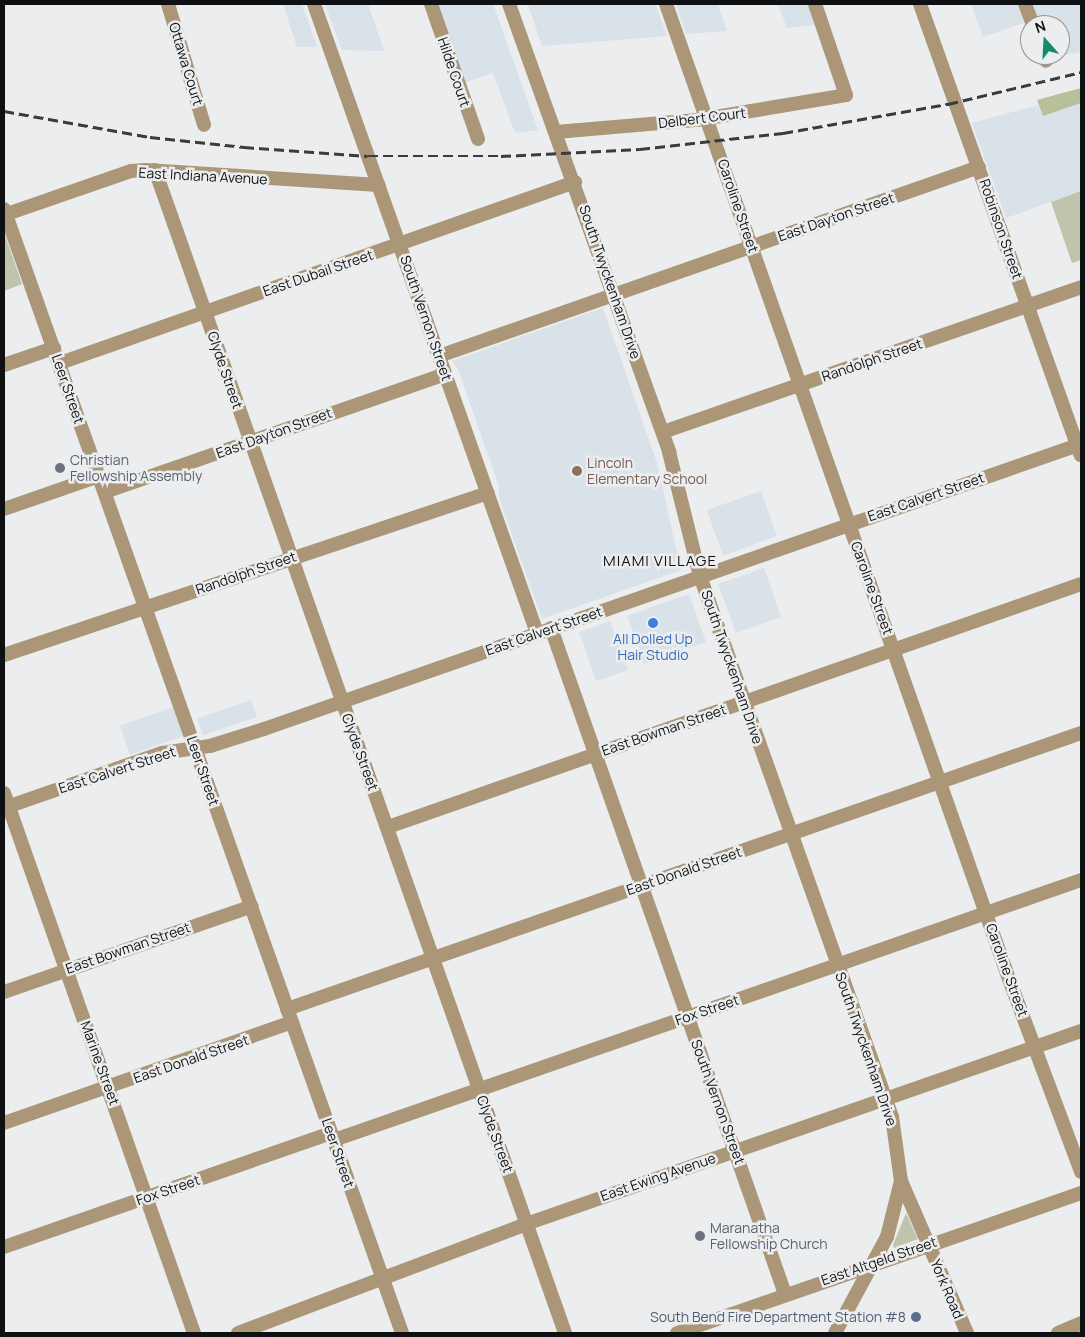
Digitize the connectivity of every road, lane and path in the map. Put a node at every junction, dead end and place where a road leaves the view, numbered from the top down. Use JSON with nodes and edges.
{"nodes":[{"id":1,"x":168,"y":4,"type":"edge"},
{"id":2,"x":314,"y":4,"type":"edge"},
{"id":3,"x":431,"y":4,"type":"edge"},
{"id":4,"x":509,"y":4,"type":"edge"},
{"id":5,"x":666,"y":4,"type":"edge"},
{"id":6,"x":816,"y":4,"type":"edge"},
{"id":7,"x":920,"y":4,"type":"edge"},
{"id":8,"x":707,"y":119,"type":"junction"},
{"id":9,"x":204,"y":125,"type":"dead end"},
{"id":10,"x":556,"y":132,"type":"junction"},
{"id":11,"x":478,"y":139,"type":"dead end"},
{"id":12,"x":979,"y":167,"type":"junction"},
{"id":13,"x":155,"y":170,"type":"junction"},
{"id":14,"x":575,"y":182,"type":"junction"},
{"id":15,"x":378,"y":185,"type":"junction"},
{"id":16,"x":4,"y":213,"type":"edge"},
{"id":17,"x":400,"y":244,"type":"junction"},
{"id":18,"x":752,"y":247,"type":"junction"},
{"id":19,"x":1081,"y":287,"type":"edge"},
{"id":20,"x":614,"y":295,"type":"junction"},
{"id":21,"x":1028,"y":305,"type":"junction"},
{"id":22,"x":204,"y":312,"type":"junction"},
{"id":23,"x":54,"y":348,"type":"junction"},
{"id":24,"x":439,"y":356,"type":"junction"},
{"id":25,"x":60,"y":363,"type":"junction"},
{"id":26,"x":4,"y":365,"type":"edge"},
{"id":27,"x":444,"y":374,"type":"junction"},
{"id":28,"x":800,"y":384,"type":"junction"},
{"id":29,"x":663,"y":432,"type":"junction"},
{"id":30,"x":250,"y":442,"type":"junction"},
{"id":31,"x":1080,"y":448,"type":"edge"},
{"id":32,"x":99,"y":476,"type":"junction"},
{"id":33,"x":105,"y":492,"type":"junction"},
{"id":34,"x":488,"y":493,"type":"junction"},
{"id":35,"x":4,"y":509,"type":"edge"},
{"id":36,"x":849,"y":524,"type":"junction"},
{"id":37,"x":291,"y":558,"type":"junction"},
{"id":38,"x":700,"y":576,"type":"junction"},
{"id":39,"x":1081,"y":584,"type":"edge"},
{"id":40,"x":146,"y":607,"type":"junction"},
{"id":41,"x":551,"y":628,"type":"junction"},
{"id":42,"x":538,"y":633,"type":"junction"},
{"id":43,"x":894,"y":650,"type":"junction"},
{"id":44,"x":4,"y":655,"type":"edge"},
{"id":45,"x":342,"y":701,"type":"junction"},
{"id":46,"x":745,"y":702,"type":"junction"},
{"id":47,"x":1081,"y":732,"type":"edge"},
{"id":48,"x":196,"y":748,"type":"junction"},
{"id":49,"x":596,"y":754,"type":"junction"},
{"id":50,"x":941,"y":782,"type":"junction"},
{"id":51,"x":5,"y":803,"type":"edge"},
{"id":52,"x":388,"y":827,"type":"junction"},
{"id":53,"x":791,"y":834,"type":"junction"},
{"id":54,"x":1081,"y":880,"type":"edge"},
{"id":55,"x":642,"y":886,"type":"junction"},
{"id":56,"x":252,"y":906,"type":"junction"},
{"id":57,"x":986,"y":914,"type":"junction"},
{"id":58,"x":433,"y":958,"type":"junction"},
{"id":59,"x":837,"y":964,"type":"junction"},
{"id":60,"x":66,"y":970,"type":"junction"},
{"id":61,"x":4,"y":992,"type":"edge"},
{"id":62,"x":290,"y":1016,"type":"junction"},
{"id":63,"x":688,"y":1017,"type":"junction"},
{"id":64,"x":1081,"y":1031,"type":"edge"},
{"id":65,"x":1035,"y":1047,"type":"junction"},
{"id":66,"x":108,"y":1087,"type":"junction"},
{"id":67,"x":479,"y":1090,"type":"junction"},
{"id":68,"x":884,"y":1097,"type":"junction"},
{"id":69,"x":4,"y":1123,"type":"edge"},
{"id":70,"x":333,"y":1137,"type":"junction"},
{"id":71,"x":736,"y":1150,"type":"junction"},
{"id":72,"x":1081,"y":1172,"type":"edge"},
{"id":73,"x":900,"y":1181,"type":"junction"},
{"id":74,"x":1081,"y":1193,"type":"edge"},
{"id":75,"x":146,"y":1197,"type":"junction"},
{"id":76,"x":526,"y":1224,"type":"junction"},
{"id":77,"x":928,"y":1244,"type":"junction"},
{"id":78,"x":4,"y":1247,"type":"edge"},
{"id":79,"x":873,"y":1263,"type":"junction"},
{"id":80,"x":382,"y":1278,"type":"junction"},
{"id":81,"x":785,"y":1294,"type":"junction"},
{"id":82,"x":1081,"y":1323,"type":"edge"},
{"id":83,"x":194,"y":1333,"type":"edge"},
{"id":84,"x":238,"y":1333,"type":"edge"},
{"id":85,"x":402,"y":1333,"type":"edge"},
{"id":86,"x":565,"y":1333,"type":"edge"},
{"id":87,"x":677,"y":1333,"type":"edge"},
{"id":88,"x":835,"y":1333,"type":"edge"},
{"id":89,"x":967,"y":1333,"type":"edge"},
{"id":90,"x":1058,"y":1333,"type":"edge"}],
"edges":[{"from":1,"to":9,"type":"street","name":"Ottawa Court"},
{"from":2,"to":15,"type":"street","name":"South Vernon Street"},
{"from":3,"to":11,"type":"street","name":"Hilde Court"},
{"from":4,"to":10,"type":"street","name":"South Twyckenham Drive"},
{"from":5,"to":8,"type":"street","name":"Caroline Street"},
{"from":6,"to":8,"type":"street","name":"Delbert Court"},
{"from":7,"to":12,"type":"street","name":"Robinson Street"},
{"from":8,"to":10,"type":"street","name":"Delbert Court"},
{"from":8,"to":18,"type":"street","name":"Caroline Street"},
{"from":10,"to":14,"type":"street","name":"South Twyckenham Drive"},
{"from":12,"to":18,"type":"street","name":"East Dayton Street"},
{"from":12,"to":21,"type":"street","name":"Robinson Street"},
{"from":13,"to":15,"type":"street","name":"East Indiana Avenue"},
{"from":13,"to":16,"type":"street","name":"East Indiana Avenue"},
{"from":13,"to":22,"type":"street","name":"Clyde Street"},
{"from":14,"to":17,"type":"street","name":"East Dubail Street"},
{"from":14,"to":20,"type":"street","name":"South Twyckenham Drive"},
{"from":15,"to":17,"type":"street","name":"South Vernon Street"},
{"from":16,"to":23,"type":"street","name":"Leer Street"},
{"from":17,"to":22,"type":"street","name":"East Dubail Street"},
{"from":17,"to":24,"type":"street","name":"South Vernon Street"},
{"from":18,"to":20,"type":"street","name":"East Dayton Street"},
{"from":18,"to":28,"type":"street","name":"Caroline Street"},
{"from":19,"to":21,"type":"street","name":"Randolph Street"},
{"from":20,"to":24,"type":"street","name":"East Dayton Street"},
{"from":20,"to":29,"type":"street","name":"South Twyckenham Drive"},
{"from":21,"to":28,"type":"street","name":"Randolph Street"},
{"from":21,"to":31,"type":"street","name":"Robinson Street"},
{"from":22,"to":25,"type":"street","name":"East Dubail Street"},
{"from":22,"to":30,"type":"street","name":"Clyde Street"},
{"from":23,"to":25,"type":"street","name":"Leer Street"},
{"from":23,"to":26,"type":"street"},
{"from":24,"to":27,"type":"street","name":"South Vernon Street"},
{"from":25,"to":32,"type":"street","name":"Leer Street"},
{"from":27,"to":30,"type":"street","name":"East Dayton Street"},
{"from":27,"to":34,"type":"street","name":"South Vernon Street"},
{"from":28,"to":29,"type":"street","name":"Randolph Street"},
{"from":28,"to":36,"type":"street","name":"Caroline Street"},
{"from":29,"to":38,"type":"street","name":"South Twyckenham Drive"},
{"from":30,"to":33,"type":"street","name":"East Dayton Street"},
{"from":30,"to":37,"type":"street","name":"Clyde Street"},
{"from":31,"to":36,"type":"street","name":"East Calvert Street"},
{"from":32,"to":33,"type":"street","name":"Leer Street"},
{"from":32,"to":35,"type":"street"},
{"from":33,"to":40,"type":"street","name":"Leer Street"},
{"from":34,"to":37,"type":"street","name":"Randolph Street"},
{"from":34,"to":42,"type":"street","name":"South Vernon Street"},
{"from":36,"to":38,"type":"street","name":"East Calvert Street"},
{"from":36,"to":43,"type":"street","name":"Caroline Street"},
{"from":37,"to":40,"type":"street","name":"Randolph Street"},
{"from":37,"to":45,"type":"street","name":"Clyde Street"},
{"from":38,"to":41,"type":"street","name":"East Calvert Street"},
{"from":38,"to":46,"type":"street","name":"South Twyckenham Drive"},
{"from":39,"to":43,"type":"street","name":"East Bowman Street"},
{"from":40,"to":44,"type":"street","name":"Randolph Street"},
{"from":40,"to":48,"type":"street","name":"Leer Street"},
{"from":41,"to":42,"type":"street","name":"East Calvert Street"},
{"from":41,"to":49,"type":"street","name":"South Vernon Street"},
{"from":42,"to":45,"type":"street","name":"East Calvert Street"},
{"from":43,"to":46,"type":"street","name":"East Bowman Street"},
{"from":43,"to":50,"type":"street","name":"Caroline Street"},
{"from":45,"to":48,"type":"street","name":"East Calvert Street"},
{"from":45,"to":52,"type":"street","name":"Clyde Street"},
{"from":46,"to":49,"type":"street","name":"East Bowman Street"},
{"from":46,"to":53,"type":"street","name":"South Twyckenham Drive"},
{"from":47,"to":50,"type":"street","name":"East Donald Street"},
{"from":48,"to":51,"type":"street","name":"East Calvert Street"},
{"from":48,"to":56,"type":"street","name":"Leer Street"},
{"from":49,"to":52,"type":"street","name":"East Bowman Street"},
{"from":49,"to":55,"type":"street","name":"South Vernon Street"},
{"from":50,"to":53,"type":"street","name":"East Donald Street"},
{"from":50,"to":57,"type":"street","name":"Caroline Street"},
{"from":51,"to":60,"type":"street","name":"Marine Street"},
{"from":52,"to":58,"type":"street","name":"Clyde Street"},
{"from":53,"to":55,"type":"street","name":"East Donald Street"},
{"from":53,"to":59,"type":"street","name":"South Twyckenham Drive"},
{"from":54,"to":57,"type":"street","name":"Fox Street"},
{"from":55,"to":58,"type":"street","name":"East Donald Street"},
{"from":55,"to":63,"type":"street","name":"South Vernon Street"},
{"from":56,"to":60,"type":"street","name":"East Bowman Street"},
{"from":56,"to":62,"type":"street","name":"Leer Street"},
{"from":57,"to":59,"type":"street","name":"Fox Street"},
{"from":57,"to":65,"type":"street","name":"Caroline Street"},
{"from":58,"to":62,"type":"street","name":"East Donald Street"},
{"from":58,"to":67,"type":"street","name":"Clyde Street"},
{"from":59,"to":63,"type":"street","name":"Fox Street"},
{"from":59,"to":68,"type":"street","name":"South Twyckenham Drive"},
{"from":60,"to":61,"type":"street","name":"East Bowman Street"},
{"from":60,"to":66,"type":"street","name":"Marine Street"},
{"from":62,"to":66,"type":"street","name":"East Donald Street"},
{"from":62,"to":70,"type":"street","name":"Leer Street"},
{"from":63,"to":67,"type":"street","name":"Fox Street"},
{"from":63,"to":71,"type":"street","name":"South Vernon Street"},
{"from":64,"to":65,"type":"street","name":"East Ewing Avenue"},
{"from":65,"to":68,"type":"street","name":"East Ewing Avenue"},
{"from":65,"to":72,"type":"street","name":"Caroline Street"},
{"from":66,"to":69,"type":"street","name":"East Donald Street"},
{"from":66,"to":75,"type":"street","name":"Marine Street"},
{"from":67,"to":70,"type":"street","name":"Fox Street"},
{"from":67,"to":76,"type":"street","name":"Clyde Street"},
{"from":68,"to":71,"type":"street","name":"East Ewing Avenue"},
{"from":68,"to":73,"type":"street","name":"South Twyckenham Drive"},
{"from":70,"to":75,"type":"street","name":"Fox Street"},
{"from":70,"to":80,"type":"street","name":"Leer Street"},
{"from":71,"to":76,"type":"street","name":"East Ewing Avenue"},
{"from":71,"to":81,"type":"street","name":"South Vernon Street"},
{"from":73,"to":77,"type":"street","name":"South Twyckenham Drive"},
{"from":73,"to":79,"type":"street"},
{"from":74,"to":77,"type":"street","name":"East Altgeld Street"},
{"from":75,"to":78,"type":"street","name":"Fox Street"},
{"from":75,"to":83,"type":"street","name":"Marine Street"},
{"from":76,"to":80,"type":"street","name":"East Ewing Avenue"},
{"from":76,"to":86,"type":"street","name":"Clyde Street"},
{"from":77,"to":79,"type":"street","name":"East Altgeld Street"},
{"from":77,"to":89,"type":"street","name":"York Road"},
{"from":79,"to":81,"type":"street","name":"East Altgeld Street"},
{"from":79,"to":88,"type":"street"},
{"from":80,"to":84,"type":"street","name":"East Ewing Avenue"},
{"from":80,"to":85,"type":"street","name":"Leer Street"},
{"from":81,"to":87,"type":"street","name":"East Altgeld Street"},
{"from":82,"to":90,"type":"street"}]}
